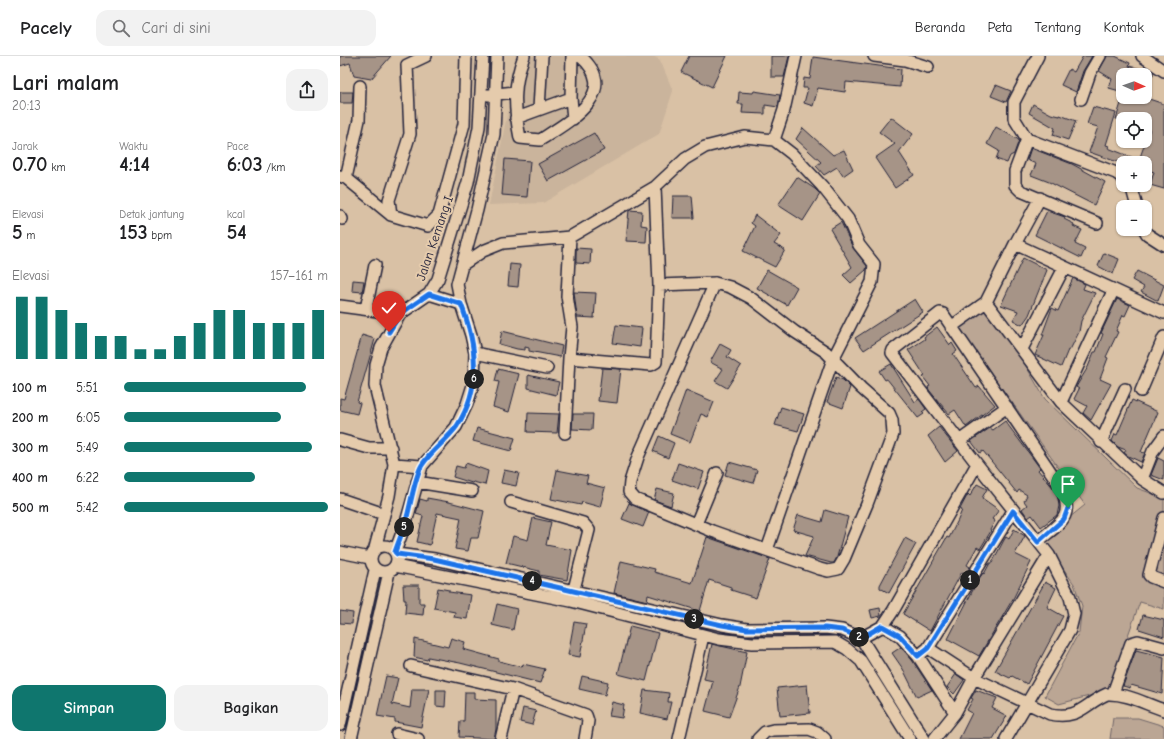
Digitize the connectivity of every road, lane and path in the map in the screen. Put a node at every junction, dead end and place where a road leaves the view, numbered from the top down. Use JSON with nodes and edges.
{"nodes":[{"id":1,"x":426,"y":56,"type":"edge"},
{"id":2,"x":466,"y":56,"type":"edge"},
{"id":3,"x":483,"y":56,"type":"edge"},
{"id":4,"x":497,"y":56,"type":"edge"},
{"id":5,"x":524,"y":56,"type":"edge"},
{"id":6,"x":542,"y":56,"type":"edge"},
{"id":7,"x":572,"y":56,"type":"edge"},
{"id":8,"x":580,"y":56,"type":"edge"},
{"id":9,"x":796,"y":56,"type":"edge"},
{"id":10,"x":874,"y":56,"type":"edge"},
{"id":11,"x":1038,"y":56,"type":"edge"},
{"id":12,"x":1100,"y":56,"type":"edge"},
{"id":13,"x":1142,"y":56,"type":"edge"},
{"id":14,"x":928,"y":67,"type":"dead end"},
{"id":15,"x":1164,"y":71,"type":"edge"},
{"id":16,"x":360,"y":86,"type":"dead end"},
{"id":17,"x":515,"y":92,"type":"junction"},
{"id":18,"x":496,"y":94,"type":"junction"},
{"id":19,"x":480,"y":95,"type":"junction"},
{"id":20,"x":571,"y":98,"type":"junction"},
{"id":21,"x":1081,"y":99,"type":"dead end"},
{"id":22,"x":539,"y":109,"type":"junction"},
{"id":23,"x":516,"y":118,"type":"junction"},
{"id":24,"x":573,"y":119,"type":"junction"},
{"id":25,"x":1027,"y":139,"type":"junction"},
{"id":26,"x":774,"y":140,"type":"junction"},
{"id":27,"x":1116,"y":173,"type":"edge"},
{"id":28,"x":343,"y":177,"type":"edge"},
{"id":29,"x":656,"y":187,"type":"junction"},
{"id":30,"x":1040,"y":198,"type":"junction"},
{"id":31,"x":460,"y":206,"type":"junction"},
{"id":32,"x":477,"y":210,"type":"junction"},
{"id":33,"x":391,"y":215,"type":"junction"},
{"id":34,"x":1097,"y":223,"type":"dead end"},
{"id":35,"x":1150,"y":236,"type":"edge"},
{"id":36,"x":570,"y":237,"type":"junction"},
{"id":37,"x":1015,"y":244,"type":"junction"},
{"id":38,"x":1164,"y":245,"type":"edge"},
{"id":39,"x":463,"y":260,"type":"junction"},
{"id":40,"x":376,"y":265,"type":"dead end"},
{"id":41,"x":1064,"y":268,"type":"junction"},
{"id":42,"x":715,"y":283,"type":"junction"},
{"id":43,"x":659,"y":285,"type":"junction"},
{"id":44,"x":1113,"y":291,"type":"junction"},
{"id":45,"x":429,"y":294,"type":"junction"},
{"id":46,"x":461,"y":304,"type":"junction"},
{"id":47,"x":982,"y":305,"type":"junction"},
{"id":48,"x":340,"y":306,"type":"edge"},
{"id":49,"x":366,"y":309,"type":"junction"},
{"id":50,"x":1164,"y":313,"type":"edge"},
{"id":51,"x":400,"y":314,"type":"junction"},
{"id":52,"x":951,"y":327,"type":"junction"},
{"id":53,"x":1164,"y":337,"type":"edge"},
{"id":54,"x":1022,"y":349,"type":"junction"},
{"id":55,"x":475,"y":353,"type":"junction"},
{"id":56,"x":568,"y":358,"type":"junction"},
{"id":57,"x":834,"y":359,"type":"junction"},
{"id":58,"x":547,"y":368,"type":"dead end"},
{"id":59,"x":1125,"y":389,"type":"dead end"},
{"id":60,"x":1141,"y":391,"type":"dead end"},
{"id":61,"x":1061,"y":402,"type":"junction"},
{"id":62,"x":1007,"y":407,"type":"junction"},
{"id":63,"x":565,"y":433,"type":"dead end"},
{"id":64,"x":1164,"y":436,"type":"edge"},
{"id":65,"x":340,"y":440,"type":"edge"},
{"id":66,"x":959,"y":441,"type":"junction"},
{"id":67,"x":1101,"y":442,"type":"junction"},
{"id":68,"x":391,"y":448,"type":"junction"},
{"id":69,"x":394,"y":464,"type":"junction"},
{"id":70,"x":977,"y":464,"type":"junction"},
{"id":71,"x":422,"y":466,"type":"junction"},
{"id":72,"x":717,"y":473,"type":"dead end"},
{"id":73,"x":1142,"y":479,"type":"junction"},
{"id":74,"x":417,"y":482,"type":"junction"},
{"id":75,"x":472,"y":491,"type":"dead end"},
{"id":76,"x":1164,"y":493,"type":"edge"},
{"id":77,"x":340,"y":499,"type":"edge"},
{"id":78,"x":511,"y":502,"type":"dead end"},
{"id":79,"x":1013,"y":511,"type":"junction"},
{"id":80,"x":384,"y":514,"type":"junction"},
{"id":81,"x":1164,"y":518,"type":"edge"},
{"id":82,"x":696,"y":524,"type":"junction"},
{"id":83,"x":1038,"y":542,"type":"junction"},
{"id":84,"x":375,"y":548,"type":"junction"},
{"id":85,"x":767,"y":550,"type":"junction"},
{"id":86,"x":340,"y":552,"type":"edge"},
{"id":87,"x":396,"y":553,"type":"junction"},
{"id":88,"x":1049,"y":555,"type":"junction"},
{"id":89,"x":370,"y":558,"type":"junction"},
{"id":90,"x":392,"y":569,"type":"junction"},
{"id":91,"x":375,"y":570,"type":"junction"},
{"id":92,"x":1164,"y":582,"type":"edge"},
{"id":93,"x":572,"y":596,"type":"junction"},
{"id":94,"x":882,"y":626,"type":"junction"},
{"id":95,"x":703,"y":636,"type":"junction"},
{"id":96,"x":861,"y":638,"type":"junction"},
{"id":97,"x":928,"y":648,"type":"junction"},
{"id":98,"x":1164,"y":648,"type":"edge"},
{"id":99,"x":918,"y":656,"type":"junction"},
{"id":100,"x":411,"y":666,"type":"dead end"},
{"id":101,"x":974,"y":678,"type":"junction"},
{"id":102,"x":513,"y":689,"type":"junction"},
{"id":103,"x":1113,"y":693,"type":"junction"},
{"id":104,"x":342,"y":700,"type":"edge"},
{"id":105,"x":1027,"y":703,"type":"junction"},
{"id":106,"x":1164,"y":710,"type":"edge"},
{"id":107,"x":955,"y":713,"type":"junction"},
{"id":108,"x":340,"y":725,"type":"edge"},
{"id":109,"x":397,"y":734,"type":"dead end"},
{"id":110,"x":930,"y":738,"type":"edge"},
{"id":111,"x":351,"y":739,"type":"edge"},
{"id":112,"x":418,"y":739,"type":"edge"},
{"id":113,"x":501,"y":739,"type":"edge"},
{"id":114,"x":585,"y":739,"type":"edge"},
{"id":115,"x":678,"y":739,"type":"edge"},
{"id":116,"x":758,"y":739,"type":"edge"},
{"id":117,"x":825,"y":739,"type":"edge"},
{"id":118,"x":910,"y":739,"type":"edge"},
{"id":119,"x":1006,"y":739,"type":"edge"}],
"edges":[{"from":1,"to":33,"type":"street"},
{"from":2,"to":33,"type":"street"},
{"from":3,"to":19,"type":"street","name":"Jalan Kemang I"},
{"from":4,"to":18,"type":"street"},
{"from":5,"to":17,"type":"street"},
{"from":6,"to":22,"type":"street"},
{"from":7,"to":20,"type":"street"},
{"from":8,"to":24,"type":"street"},
{"from":9,"to":26,"type":"street"},
{"from":10,"to":14,"type":"street"},
{"from":11,"to":25,"type":"street"},
{"from":12,"to":21,"type":"street"},
{"from":13,"to":15,"type":"street"},
{"from":16,"to":28,"type":"street"},
{"from":17,"to":18,"type":"street"},
{"from":17,"to":23,"type":"street"},
{"from":18,"to":19,"type":"street"},
{"from":18,"to":32,"type":"street"},
{"from":19,"to":31,"type":"street","name":"Jalan Kemang I"},
{"from":20,"to":22,"type":"street"},
{"from":20,"to":24,"type":"street"},
{"from":22,"to":23,"type":"street"},
{"from":23,"to":24,"type":"street"},
{"from":25,"to":27,"type":"street"},
{"from":25,"to":30,"type":"street"},
{"from":26,"to":29,"type":"street"},
{"from":26,"to":57,"type":"street"},
{"from":28,"to":33,"type":"street"},
{"from":29,"to":36,"type":"street"},
{"from":29,"to":43,"type":"street"},
{"from":30,"to":34,"type":"street"},
{"from":30,"to":37,"type":"street"},
{"from":31,"to":32,"type":"street"},
{"from":31,"to":45,"type":"street","name":"Jalan Kemang I"},
{"from":32,"to":39,"type":"street"},
{"from":35,"to":38,"type":"street"},
{"from":36,"to":39,"type":"street"},
{"from":36,"to":56,"type":"street"},
{"from":37,"to":41,"type":"street"},
{"from":37,"to":47,"type":"street"},
{"from":39,"to":46,"type":"street"},
{"from":40,"to":49,"type":"street"},
{"from":41,"to":44,"type":"street"},
{"from":41,"to":54,"type":"street"},
{"from":42,"to":43,"type":"street"},
{"from":42,"to":57,"type":"street"},
{"from":42,"to":82,"type":"street"},
{"from":43,"to":56,"type":"street"},
{"from":44,"to":50,"type":"street"},
{"from":44,"to":61,"type":"street"},
{"from":45,"to":46,"type":"street"},
{"from":45,"to":51,"type":"street","name":"Jalan Kemang I"},
{"from":46,"to":55,"type":"street"},
{"from":47,"to":52,"type":"street"},
{"from":47,"to":54,"type":"street"},
{"from":48,"to":49,"type":"street"},
{"from":49,"to":51,"type":"street"},
{"from":51,"to":68,"type":"street","name":"Jalan Kemang I"},
{"from":52,"to":62,"type":"street"},
{"from":52,"to":66,"type":"street"},
{"from":53,"to":60,"type":"street"},
{"from":54,"to":61,"type":"street"},
{"from":55,"to":58,"type":"street"},
{"from":55,"to":71,"type":"street"},
{"from":56,"to":63,"type":"street"},
{"from":57,"to":85,"type":"street"},
{"from":57,"to":85,"type":"street"},
{"from":59,"to":67,"type":"street"},
{"from":61,"to":67,"type":"street"},
{"from":62,"to":66,"type":"street"},
{"from":62,"to":83,"type":"street"},
{"from":64,"to":73,"type":"street"},
{"from":65,"to":68,"type":"street"},
{"from":66,"to":70,"type":"street"},
{"from":67,"to":73,"type":"street"},
{"from":68,"to":69,"type":"street","name":"Jalan Kemang I"},
{"from":69,"to":71,"type":"street"},
{"from":69,"to":80,"type":"street","name":"Jalan Kemang I"},
{"from":70,"to":79,"type":"street"},
{"from":70,"to":94,"type":"street"},
{"from":71,"to":74,"type":"street"},
{"from":72,"to":82,"type":"street"},
{"from":73,"to":76,"type":"street"},
{"from":74,"to":75,"type":"street"},
{"from":74,"to":87,"type":"street"},
{"from":77,"to":80,"type":"street"},
{"from":78,"to":93,"type":"street"},
{"from":79,"to":83,"type":"street"},
{"from":79,"to":97,"type":"street"},
{"from":80,"to":84,"type":"street","name":"Jalan Kemang I"},
{"from":81,"to":92,"type":"street"},
{"from":82,"to":85,"type":"street"},
{"from":83,"to":88,"type":"street"},
{"from":84,"to":87,"type":"street"},
{"from":84,"to":89,"type":"street"},
{"from":86,"to":89,"type":"street"},
{"from":87,"to":90,"type":"street"},
{"from":87,"to":93,"type":"street"},
{"from":88,"to":101,"type":"street"},
{"from":88,"to":105,"type":"street"},
{"from":89,"to":91,"type":"street"},
{"from":90,"to":91,"type":"street"},
{"from":90,"to":93,"type":"street"},
{"from":90,"to":111,"type":"street"},
{"from":91,"to":104,"type":"street"},
{"from":93,"to":95,"type":"street"},
{"from":93,"to":96,"type":"street"},
{"from":94,"to":96,"type":"street"},
{"from":94,"to":99,"type":"street"},
{"from":95,"to":115,"type":"street"},
{"from":95,"to":118,"type":"street"},
{"from":96,"to":110,"type":"street"},
{"from":97,"to":99,"type":"street"},
{"from":97,"to":101,"type":"street"},
{"from":98,"to":103,"type":"street"},
{"from":99,"to":107,"type":"street"},
{"from":100,"to":102,"type":"street"},
{"from":101,"to":105,"type":"street"},
{"from":101,"to":107,"type":"street"},
{"from":102,"to":113,"type":"street"},
{"from":102,"to":114,"type":"street"},
{"from":103,"to":105,"type":"street"},
{"from":103,"to":106,"type":"street"},
{"from":104,"to":108,"type":"street"},
{"from":105,"to":119,"type":"street"},
{"from":107,"to":110,"type":"street"},
{"from":109,"to":112,"type":"street"},
{"from":116,"to":117,"type":"street"}]}
